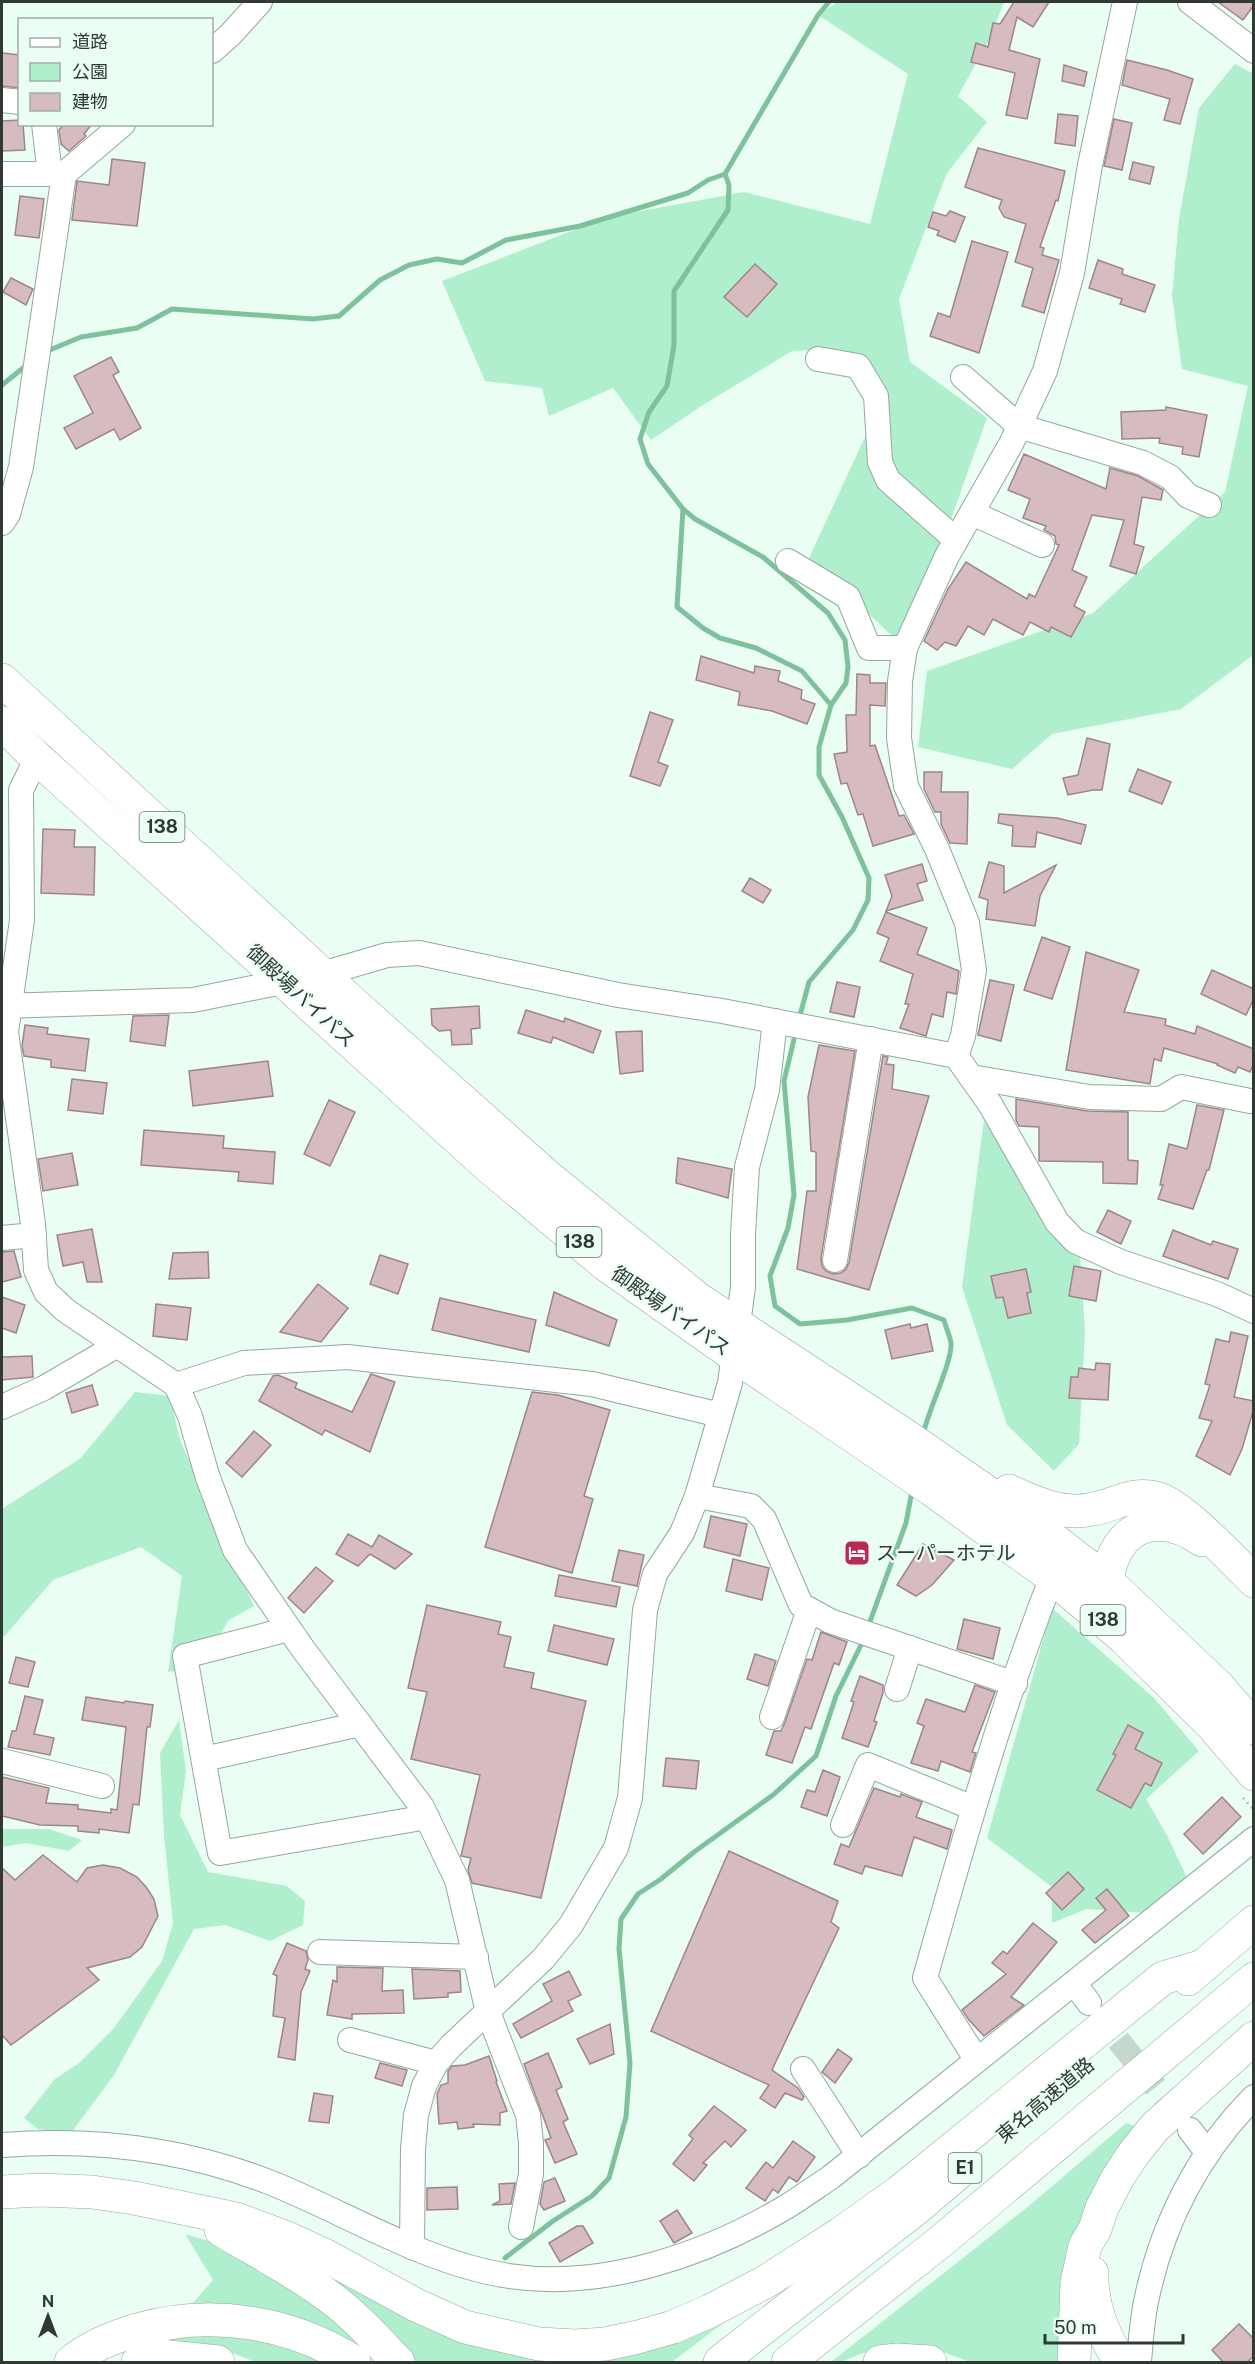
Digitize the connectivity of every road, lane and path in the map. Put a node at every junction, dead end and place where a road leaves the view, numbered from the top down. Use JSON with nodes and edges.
{"nodes":[{"id":1,"x":260,"y":2,"type":"edge"},
{"id":2,"x":1125,"y":2,"type":"edge"},
{"id":3,"x":1190,"y":2,"type":"edge"},
{"id":4,"x":213,"y":50,"type":"edge"},
{"id":5,"x":1254,"y":51,"type":"edge"},
{"id":6,"x":2,"y":100,"type":"edge"},
{"id":7,"x":18,"y":102,"type":"edge"},
{"id":8,"x":45,"y":126,"type":"edge"},
{"id":9,"x":120,"y":126,"type":"edge"},
{"id":10,"x":2,"y":174,"type":"edge"},
{"id":11,"x":57,"y":174,"type":"junction"},
{"id":12,"x":818,"y":359,"type":"dead end"},
{"id":13,"x":963,"y":377,"type":"dead end"},
{"id":14,"x":1019,"y":426,"type":"junction"},
{"id":15,"x":1209,"y":505,"type":"dead end"},
{"id":16,"x":972,"y":513,"type":"junction"},
{"id":17,"x":2,"y":523,"type":"edge"},
{"id":18,"x":956,"y":540,"type":"junction"},
{"id":19,"x":1042,"y":545,"type":"dead end"},
{"id":20,"x":789,"y":561,"type":"dead end"},
{"id":21,"x":905,"y":648,"type":"junction"},
{"id":22,"x":2,"y":680,"type":"edge"},
{"id":23,"x":2,"y":723,"type":"edge"},
{"id":24,"x":37,"y":758,"type":"junction"},
{"id":25,"x":11,"y":877,"type":"edge"},
{"id":26,"x":322,"y":974,"type":"junction"},
{"id":27,"x":284,"y":981,"type":"junction"},
{"id":28,"x":6,"y":1007,"type":"edge"},
{"id":29,"x":775,"y":1021,"type":"junction"},
{"id":30,"x":871,"y":1040,"type":"junction"},
{"id":31,"x":956,"y":1056,"type":"junction"},
{"id":32,"x":971,"y":1077,"type":"junction"},
{"id":33,"x":1250,"y":1101,"type":"dead end"},
{"id":34,"x":34,"y":1235,"type":"junction"},
{"id":35,"x":2,"y":1238,"type":"edge"},
{"id":36,"x":835,"y":1260,"type":"dead end"},
{"id":37,"x":1254,"y":1311,"type":"edge"},
{"id":38,"x":737,"y":1341,"type":"junction"},
{"id":39,"x":116,"y":1346,"type":"junction"},
{"id":40,"x":176,"y":1385,"type":"junction"},
{"id":41,"x":2,"y":1407,"type":"edge"},
{"id":42,"x":720,"y":1415,"type":"junction"},
{"id":43,"x":935,"y":1474,"type":"junction"},
{"id":44,"x":696,"y":1496,"type":"junction"},
{"id":45,"x":1245,"y":1572,"type":"edge"},
{"id":46,"x":1052,"y":1577,"type":"junction"},
{"id":47,"x":1107,"y":1581,"type":"junction"},
{"id":48,"x":809,"y":1610,"type":"junction"},
{"id":49,"x":290,"y":1629,"type":"junction"},
{"id":50,"x":910,"y":1648,"type":"junction"},
{"id":51,"x":1015,"y":1684,"type":"junction"},
{"id":52,"x":897,"y":1689,"type":"dead end"},
{"id":53,"x":772,"y":1717,"type":"dead end"},
{"id":54,"x":360,"y":1724,"type":"junction"},
{"id":55,"x":1212,"y":1725,"type":"junction"},
{"id":56,"x":1254,"y":1728,"type":"edge"},
{"id":57,"x":204,"y":1759,"type":"junction"},
{"id":58,"x":2,"y":1761,"type":"edge"},
{"id":59,"x":1246,"y":1783,"type":"edge"},
{"id":60,"x":102,"y":1786,"type":"dead end"},
{"id":61,"x":974,"y":1808,"type":"junction"},
{"id":62,"x":1254,"y":1810,"type":"edge"},
{"id":63,"x":427,"y":1817,"type":"junction"},
{"id":64,"x":843,"y":1825,"type":"dead end"},
{"id":65,"x":1254,"y":1839,"type":"edge"},
{"id":66,"x":1254,"y":1922,"type":"edge"},
{"id":67,"x":320,"y":1952,"type":"dead end"},
{"id":68,"x":476,"y":1958,"type":"junction"},
{"id":69,"x":1203,"y":1966,"type":"junction"},
{"id":70,"x":1254,"y":1979,"type":"edge"},
{"id":71,"x":1074,"y":1983,"type":"junction"},
{"id":72,"x":1089,"y":2003,"type":"tunnel mouth"},
{"id":73,"x":488,"y":2012,"type":"junction"},
{"id":74,"x":1254,"y":2038,"type":"edge"},
{"id":75,"x":350,"y":2040,"type":"dead end"},
{"id":76,"x":976,"y":2059,"type":"junction"},
{"id":77,"x":436,"y":2063,"type":"junction"},
{"id":78,"x":803,"y":2069,"type":"dead end"},
{"id":79,"x":1254,"y":2097,"type":"edge"},
{"id":80,"x":1190,"y":2130,"type":"tunnel mouth"},
{"id":81,"x":2,"y":2145,"type":"edge"},
{"id":82,"x":1207,"y":2152,"type":"junction"},
{"id":83,"x":859,"y":2156,"type":"junction"},
{"id":84,"x":2,"y":2192,"type":"edge"},
{"id":85,"x":185,"y":2210,"type":"junction"},
{"id":86,"x":521,"y":2227,"type":"dead end"},
{"id":87,"x":1095,"y":2229,"type":"junction"},
{"id":88,"x":412,"y":2247,"type":"junction"},
{"id":89,"x":71,"y":2362,"type":"edge"},
{"id":90,"x":138,"y":2362,"type":"edge"},
{"id":91,"x":218,"y":2362,"type":"edge"},
{"id":92,"x":354,"y":2362,"type":"edge"},
{"id":93,"x":398,"y":2362,"type":"edge"},
{"id":94,"x":720,"y":2362,"type":"edge"},
{"id":95,"x":788,"y":2362,"type":"edge"},
{"id":96,"x":880,"y":2362,"type":"edge"},
{"id":97,"x":930,"y":2362,"type":"edge"},
{"id":98,"x":1074,"y":2362,"type":"edge"},
{"id":99,"x":1129,"y":2362,"type":"edge"}],
"edges":[{"from":1,"to":4,"type":"street"},
{"from":2,"to":14,"type":"street"},
{"from":3,"to":5,"type":"street"},
{"from":6,"to":7,"type":"street"},
{"from":8,"to":11,"type":"street"},
{"from":9,"to":11,"type":"street"},
{"from":10,"to":11,"type":"street"},
{"from":11,"to":17,"type":"street"},
{"from":12,"to":18,"type":"street"},
{"from":13,"to":14,"type":"street"},
{"from":14,"to":15,"type":"street"},
{"from":14,"to":16,"type":"street"},
{"from":16,"to":18,"type":"street"},
{"from":16,"to":19,"type":"street"},
{"from":18,"to":21,"type":"street"},
{"from":20,"to":21,"type":"street"},
{"from":21,"to":31,"type":"street"},
{"from":22,"to":26,"type":"highway","name":"御殿場バイパス","number":"138"},
{"from":23,"to":24,"type":"highway","name":"御殿場バイパス","number":"138"},
{"from":24,"to":25,"type":"street"},
{"from":24,"to":27,"type":"highway","name":"御殿場バイパス","number":"138"},
{"from":25,"to":28,"type":"street"},
{"from":26,"to":27,"type":"street"},
{"from":26,"to":29,"type":"street"},
{"from":26,"to":38,"type":"highway","name":"御殿場バイパス","number":"138"},
{"from":27,"to":28,"type":"street"},
{"from":27,"to":38,"type":"highway","name":"御殿場バイパス","number":"138"},
{"from":28,"to":34,"type":"street"},
{"from":29,"to":30,"type":"street"},
{"from":29,"to":38,"type":"street"},
{"from":30,"to":31,"type":"street"},
{"from":30,"to":36,"type":"street"},
{"from":31,"to":32,"type":"street"},
{"from":32,"to":33,"type":"street"},
{"from":32,"to":37,"type":"street"},
{"from":34,"to":35,"type":"street"},
{"from":34,"to":39,"type":"street"},
{"from":38,"to":42,"type":"street"},
{"from":38,"to":43,"type":"highway","name":"御殿場バイパス","number":"138"},
{"from":39,"to":40,"type":"street"},
{"from":39,"to":41,"type":"street"},
{"from":40,"to":42,"type":"street"},
{"from":40,"to":49,"type":"street"},
{"from":42,"to":44,"type":"street"},
{"from":43,"to":45,"type":"highway"},
{"from":43,"to":46,"type":"highway","name":"御殿場バイパス","number":"138"},
{"from":43,"to":47,"type":"highway","name":"御殿場バイパス","number":"138"},
{"from":44,"to":48,"type":"street"},
{"from":44,"to":73,"type":"street"},
{"from":45,"to":47,"type":"highway"},
{"from":46,"to":51,"type":"street"},
{"from":46,"to":55,"type":"highway","name":"御殿場バイパス","number":"138"},
{"from":47,"to":55,"type":"highway"},
{"from":47,"to":56,"type":"highway","name":"御殿場バイパス","number":"138"},
{"from":48,"to":50,"type":"street"},
{"from":48,"to":53,"type":"street"},
{"from":49,"to":54,"type":"street"},
{"from":49,"to":57,"type":"street"},
{"from":50,"to":51,"type":"street"},
{"from":50,"to":52,"type":"street"},
{"from":51,"to":61,"type":"street"},
{"from":54,"to":57,"type":"street"},
{"from":54,"to":63,"type":"street"},
{"from":55,"to":59,"type":"highway","name":"御殿場バイパス","number":"138"},
{"from":57,"to":63,"type":"street"},
{"from":58,"to":60,"type":"street"},
{"from":59,"to":62,"type":"path"},
{"from":61,"to":64,"type":"street"},
{"from":61,"to":76,"type":"street"},
{"from":63,"to":68,"type":"street"},
{"from":65,"to":71,"type":"street"},
{"from":66,"to":69,"type":"highway","name":"東名高速道路","number":"E1"},
{"from":67,"to":68,"type":"street"},
{"from":68,"to":73,"type":"street"},
{"from":69,"to":85,"type":"highway"},
{"from":69,"to":94,"type":"highway","name":"東名高速道路","number":"E1"},
{"from":70,"to":95,"type":"highway","number":"E1"},
{"from":71,"to":72,"type":"street"},
{"from":71,"to":76,"type":"street"},
{"from":73,"to":77,"type":"street"},
{"from":73,"to":86,"type":"street"},
{"from":74,"to":87,"type":"highway"},
{"from":75,"to":77,"type":"street"},
{"from":76,"to":83,"type":"street"},
{"from":77,"to":88,"type":"street"},
{"from":78,"to":83,"type":"street"},
{"from":79,"to":82,"type":"street"},
{"from":80,"to":82,"type":"street"},
{"from":81,"to":88,"type":"street"},
{"from":82,"to":99,"type":"street"},
{"from":83,"to":88,"type":"street"},
{"from":84,"to":85,"type":"highway"},
{"from":85,"to":93,"type":"highway"},
{"from":87,"to":98,"type":"highway"},
{"from":87,"to":99,"type":"highway"},
{"from":89,"to":92,"type":"highway"},
{"from":90,"to":91,"type":"highway"},
{"from":96,"to":97,"type":"highway"}]}
